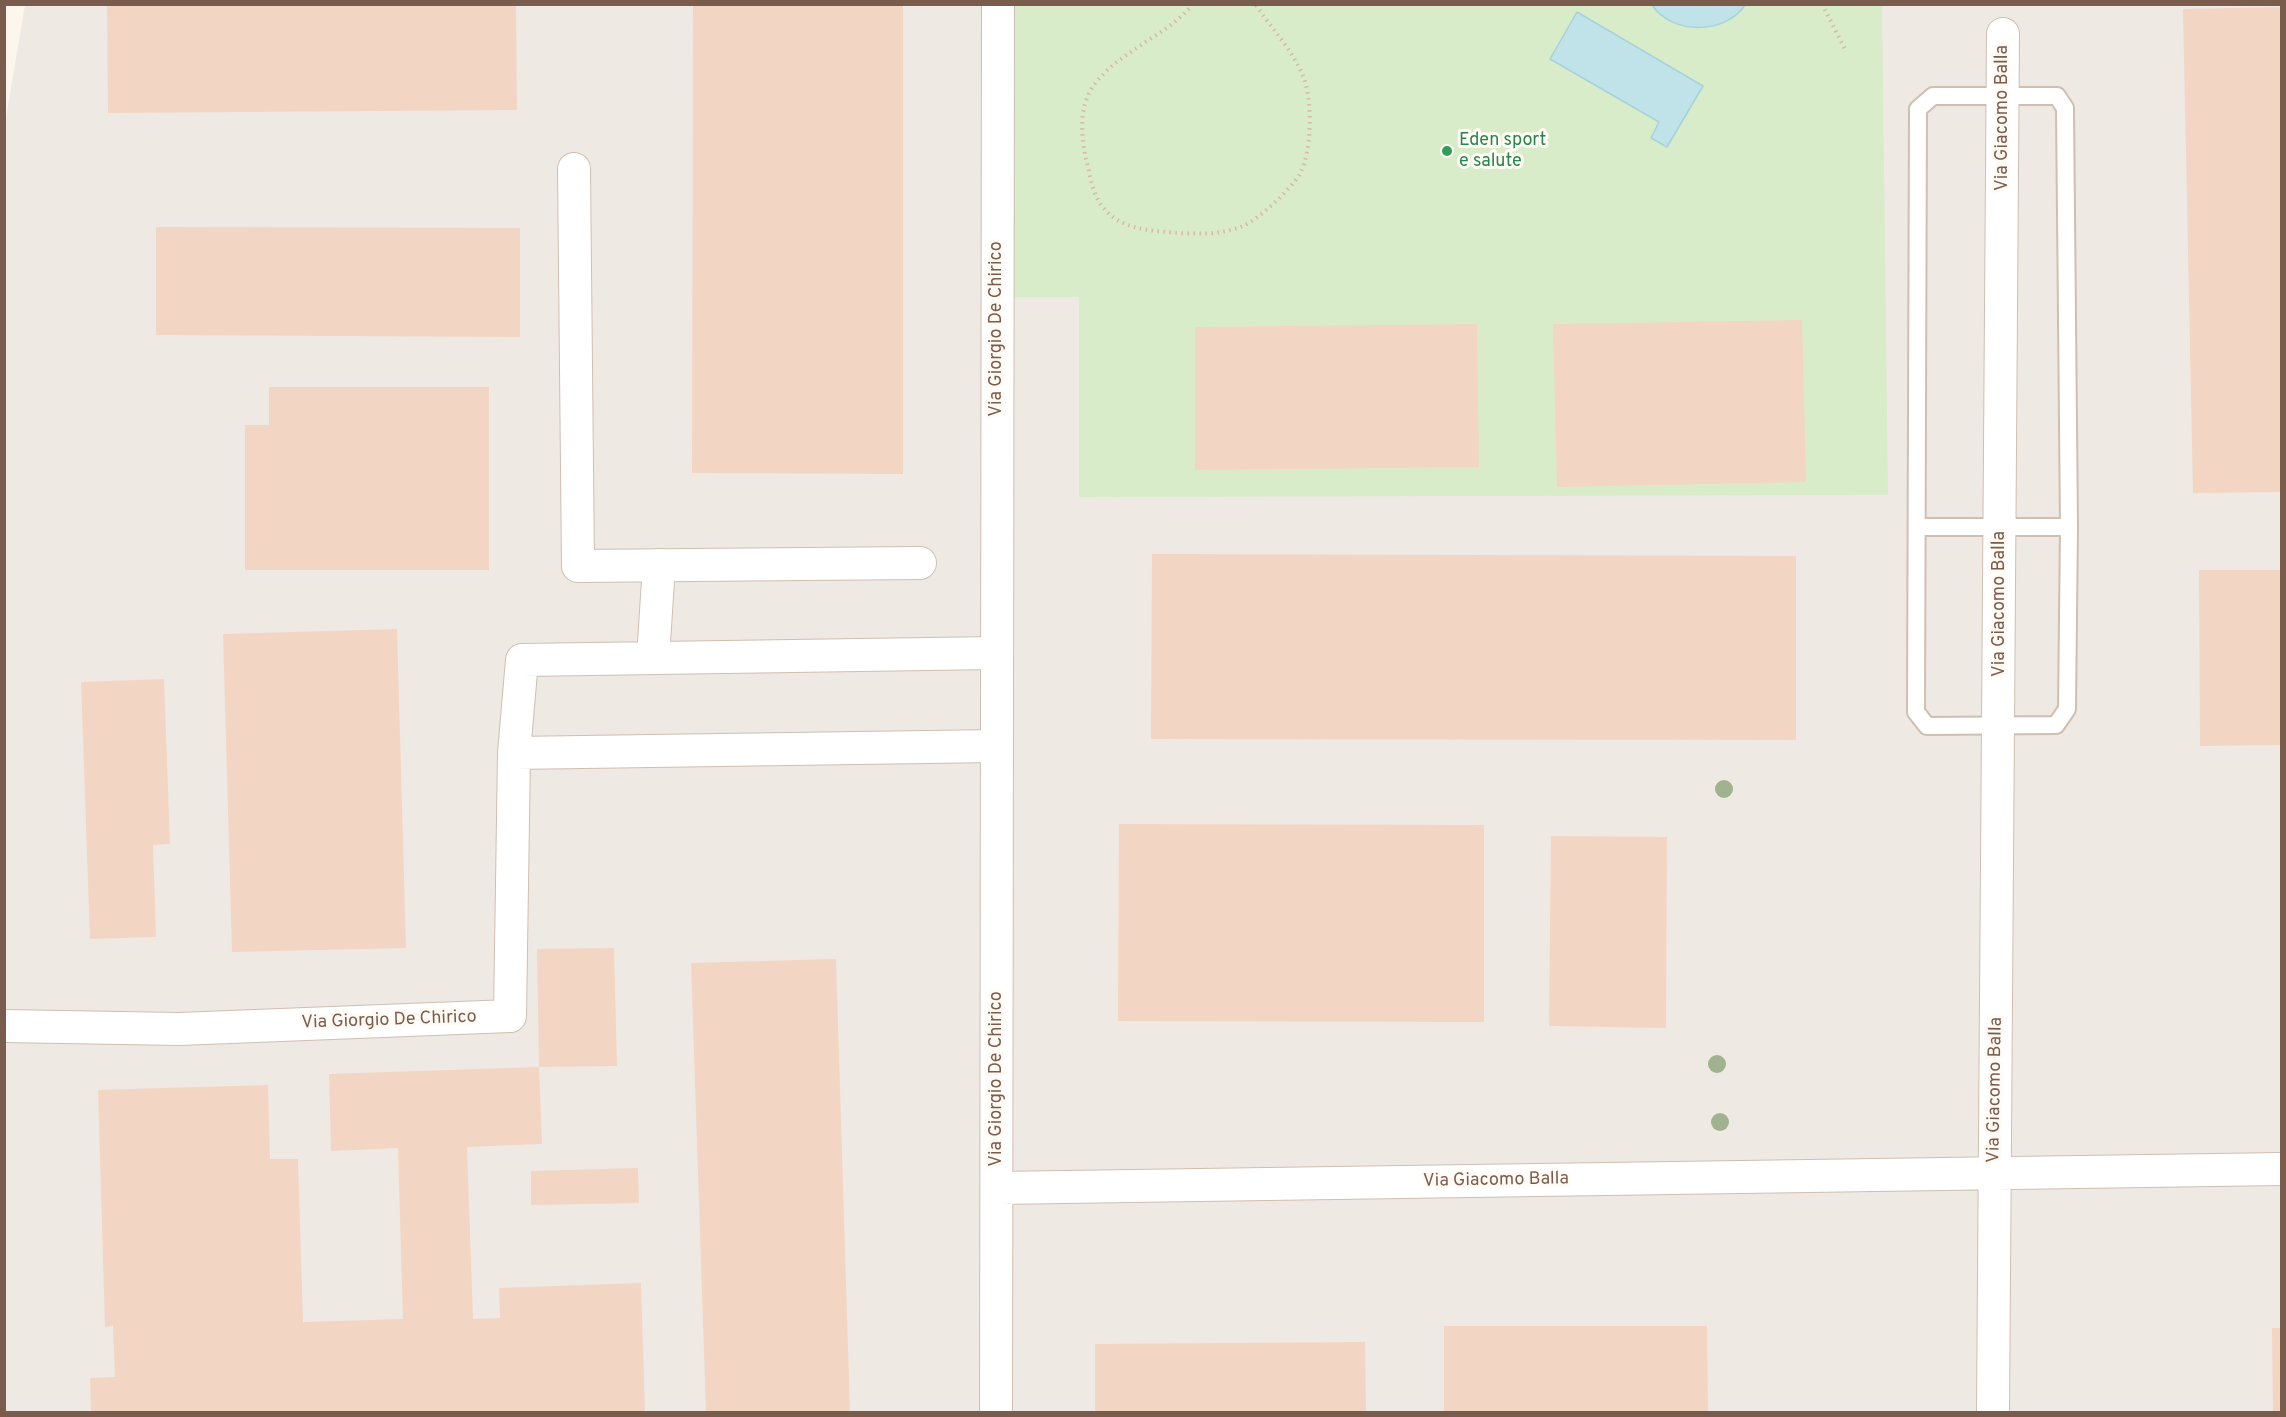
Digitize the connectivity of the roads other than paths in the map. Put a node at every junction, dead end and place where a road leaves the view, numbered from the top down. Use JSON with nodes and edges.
{"nodes":[{"id":1,"x":998,"y":4,"type":"edge"},
{"id":2,"x":2003,"y":34,"type":"dead end"},
{"id":3,"x":2002,"y":96,"type":"junction"},
{"id":4,"x":574,"y":169,"type":"dead end"},
{"id":5,"x":2069,"y":526,"type":"junction"},
{"id":6,"x":1917,"y":527,"type":"junction"},
{"id":7,"x":2000,"y":528,"type":"junction"},
{"id":8,"x":920,"y":563,"type":"dead end"},
{"id":9,"x":659,"y":565,"type":"junction"},
{"id":10,"x":996,"y":653,"type":"junction"},
{"id":11,"x":653,"y":658,"type":"junction"},
{"id":12,"x":2000,"y":726,"type":"junction"},
{"id":13,"x":996,"y":746,"type":"junction"},
{"id":14,"x":514,"y":753,"type":"junction"},
{"id":15,"x":4,"y":1026,"type":"edge"},
{"id":16,"x":2282,"y":1169,"type":"edge"},
{"id":17,"x":1996,"y":1174,"type":"junction"},
{"id":18,"x":997,"y":1188,"type":"junction"},
{"id":19,"x":996,"y":1413,"type":"edge"},
{"id":20,"x":1994,"y":1413,"type":"edge"}],
"edges":[{"from":1,"to":10,"type":"street","name":"Via Giorgio De Chirico"},
{"from":2,"to":3,"type":"street","name":"Via Giacomo Balla"},
{"from":3,"to":5,"type":"lane"},
{"from":3,"to":6,"type":"lane"},
{"from":3,"to":7,"type":"street","name":"Via Giacomo Balla"},
{"from":4,"to":9,"type":"street"},
{"from":5,"to":7,"type":"lane"},
{"from":5,"to":12,"type":"lane"},
{"from":6,"to":7,"type":"lane"},
{"from":6,"to":12,"type":"lane"},
{"from":7,"to":12,"type":"street","name":"Via Giacomo Balla"},
{"from":8,"to":9,"type":"street"},
{"from":9,"to":11,"type":"street"},
{"from":10,"to":11,"type":"street","name":"Via Giorgio De Chirico"},
{"from":10,"to":13,"type":"street","name":"Via Giorgio De Chirico"},
{"from":11,"to":14,"type":"street","name":"Via Giorgio De Chirico"},
{"from":12,"to":17,"type":"street","name":"Via Giacomo Balla"},
{"from":13,"to":14,"type":"street"},
{"from":13,"to":18,"type":"street","name":"Via Giorgio De Chirico"},
{"from":14,"to":15,"type":"street","name":"Via Giorgio De Chirico"},
{"from":16,"to":17,"type":"street","name":"Via Giacomo Balla"},
{"from":17,"to":18,"type":"street","name":"Via Giacomo Balla"},
{"from":17,"to":20,"type":"street","name":"Via Giacomo Balla"},
{"from":18,"to":19,"type":"street","name":"Via Giorgio De Chirico"}]}
